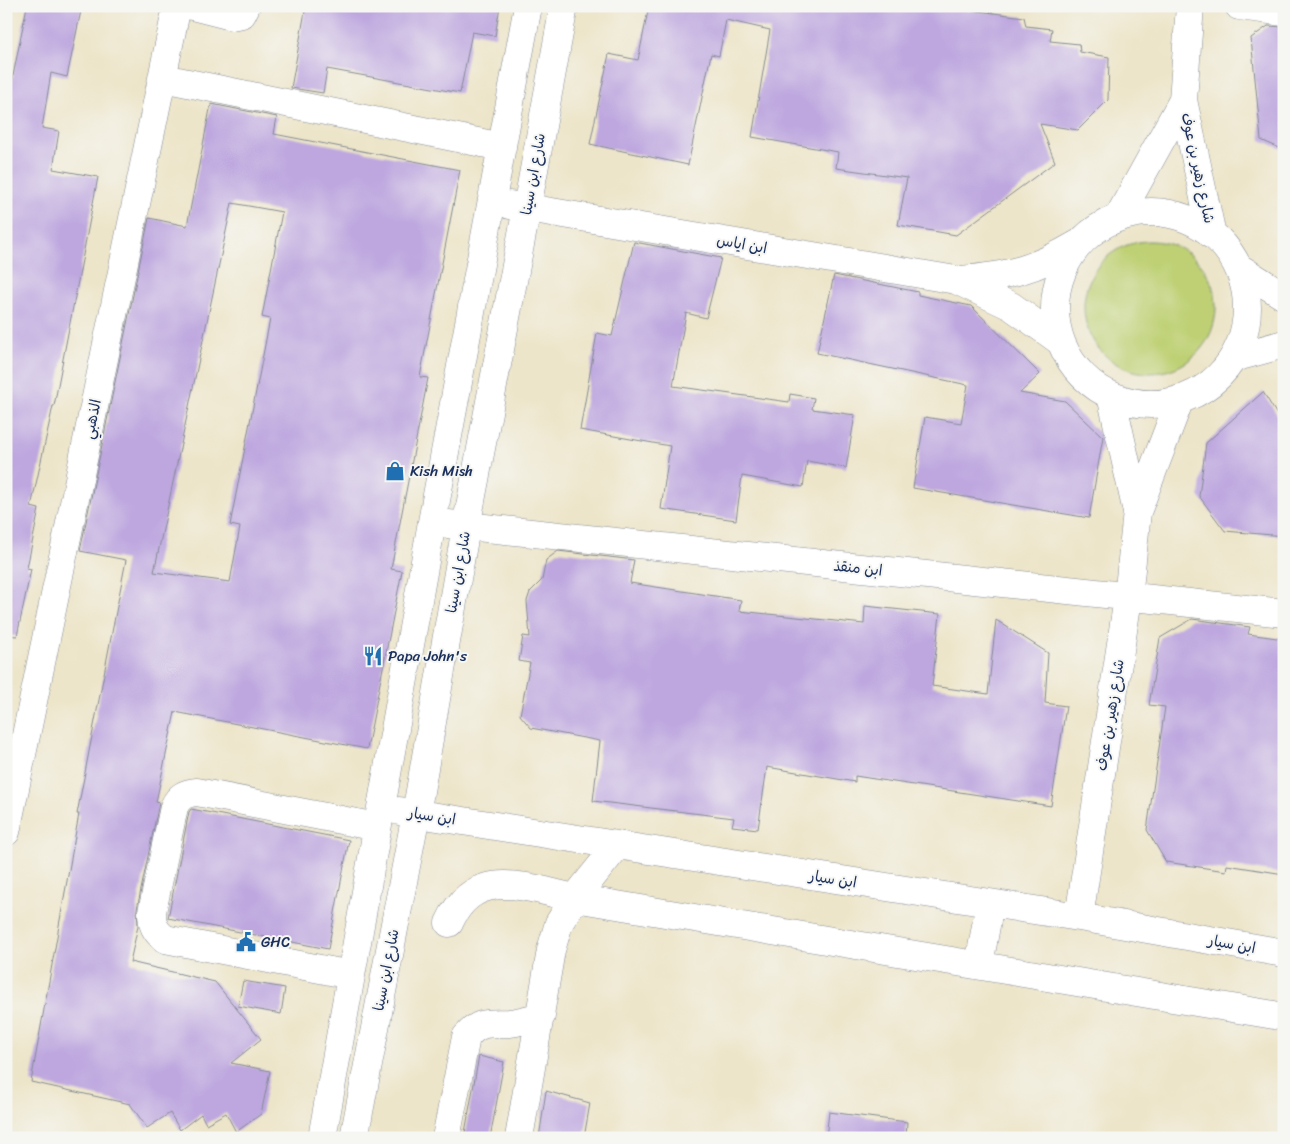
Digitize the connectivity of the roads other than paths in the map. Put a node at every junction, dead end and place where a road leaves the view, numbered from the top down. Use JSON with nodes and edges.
{"nodes":[{"id":1,"x":177,"y":6,"type":"edge"},
{"id":2,"x":192,"y":6,"type":"edge"},
{"id":3,"x":246,"y":6,"type":"edge"},
{"id":4,"x":528,"y":6,"type":"edge"},
{"id":5,"x":564,"y":6,"type":"edge"},
{"id":6,"x":1190,"y":6,"type":"edge"},
{"id":7,"x":1239,"y":6,"type":"edge"},
{"id":8,"x":1284,"y":12,"type":"edge"},
{"id":9,"x":163,"y":78,"type":"junction"},
{"id":10,"x":1183,"y":100,"type":"junction"},
{"id":11,"x":502,"y":147,"type":"junction"},
{"id":12,"x":492,"y":201,"type":"junction"},
{"id":13,"x":527,"y":208,"type":"junction"},
{"id":14,"x":1118,"y":218,"type":"junction"},
{"id":15,"x":1212,"y":235,"type":"junction"},
{"id":16,"x":1081,"y":242,"type":"junction"},
{"id":17,"x":1238,"y":267,"type":"junction"},
{"id":18,"x":956,"y":280,"type":"junction"},
{"id":19,"x":1284,"y":296,"type":"edge"},
{"id":20,"x":1060,"y":341,"type":"junction"},
{"id":21,"x":1284,"y":344,"type":"edge"},
{"id":22,"x":1233,"y":358,"type":"junction"},
{"id":23,"x":1111,"y":395,"type":"junction"},
{"id":24,"x":1180,"y":399,"type":"junction"},
{"id":25,"x":1137,"y":512,"type":"junction"},
{"id":26,"x":432,"y":522,"type":"junction"},
{"id":27,"x":466,"y":527,"type":"junction"},
{"id":28,"x":1128,"y":598,"type":"junction"},
{"id":29,"x":1284,"y":613,"type":"edge"},
{"id":30,"x":416,"y":814,"type":"junction"},
{"id":31,"x":379,"y":818,"type":"junction"},
{"id":32,"x":6,"y":832,"type":"edge"},
{"id":33,"x":617,"y":846,"type":"junction"},
{"id":34,"x":575,"y":898,"type":"junction"},
{"id":35,"x":990,"y":903,"type":"junction"},
{"id":36,"x":1079,"y":917,"type":"junction"},
{"id":37,"x":449,"y":923,"type":"dead end"},
{"id":38,"x":1284,"y":953,"type":"edge"},
{"id":39,"x":979,"y":965,"type":"junction"},
{"id":40,"x":351,"y":975,"type":"junction"},
{"id":41,"x":1274,"y":1015,"type":"dead end"},
{"id":42,"x":541,"y":1016,"type":"junction"},
{"id":43,"x":322,"y":1138,"type":"edge"},
{"id":44,"x":354,"y":1138,"type":"edge"},
{"id":45,"x":446,"y":1138,"type":"edge"},
{"id":46,"x":519,"y":1138,"type":"edge"}],
"edges":[{"from":1,"to":9,"type":"street","name":"الذهبي"},
{"from":2,"to":3,"type":"street"},
{"from":4,"to":11,"type":"street"},
{"from":5,"to":13,"type":"street","name":"شارع ابن سينا"},
{"from":6,"to":10,"type":"street","name":"شارع زهير بن عوف"},
{"from":7,"to":8,"type":"street"},
{"from":9,"to":11,"type":"street"},
{"from":9,"to":32,"type":"street","name":"الذهبي"},
{"from":10,"to":14,"type":"street","name":"شارع زهير بن عوف"},
{"from":10,"to":15,"type":"street","name":"شارع زهير بن عوف"},
{"from":11,"to":12,"type":"street"},
{"from":12,"to":13,"type":"street","name":"ابن اياس"},
{"from":12,"to":26,"type":"street"},
{"from":13,"to":18,"type":"street","name":"ابن اياس"},
{"from":13,"to":27,"type":"street","name":"شارع ابن سينا"},
{"from":14,"to":15,"type":"street"},
{"from":14,"to":16,"type":"street"},
{"from":15,"to":17,"type":"street"},
{"from":16,"to":18,"type":"street","name":"ابن اياس"},
{"from":16,"to":20,"type":"street"},
{"from":17,"to":19,"type":"street"},
{"from":17,"to":22,"type":"street"},
{"from":18,"to":20,"type":"street","name":"ابن اياس"},
{"from":20,"to":23,"type":"street"},
{"from":21,"to":22,"type":"street"},
{"from":22,"to":24,"type":"street"},
{"from":23,"to":24,"type":"street"},
{"from":23,"to":25,"type":"street","name":"شارع زهير بن عوف"},
{"from":24,"to":25,"type":"street","name":"شارع زهير بن عوف"},
{"from":25,"to":28,"type":"street","name":"شارع زهير بن عوف"},
{"from":26,"to":27,"type":"street","name":"ابن منقذ"},
{"from":26,"to":31,"type":"street"},
{"from":27,"to":28,"type":"street","name":"ابن منقذ"},
{"from":27,"to":30,"type":"street","name":"شارع ابن سينا"},
{"from":28,"to":29,"type":"street","name":"ابن منقذ"},
{"from":28,"to":36,"type":"street","name":"شارع زهير بن عوف"},
{"from":30,"to":31,"type":"street","name":"ابن سيار"},
{"from":30,"to":33,"type":"street","name":"ابن سيار"},
{"from":30,"to":44,"type":"street","name":"شارع ابن سينا"},
{"from":31,"to":40,"type":"street"},
{"from":31,"to":40,"type":"street","name":"ابن سيار"},
{"from":33,"to":34,"type":"street"},
{"from":33,"to":35,"type":"street","name":"ابن سيار"},
{"from":34,"to":37,"type":"street"},
{"from":34,"to":39,"type":"street"},
{"from":34,"to":42,"type":"street"},
{"from":35,"to":36,"type":"street","name":"ابن سيار"},
{"from":35,"to":39,"type":"street"},
{"from":36,"to":38,"type":"street","name":"ابن سيار"},
{"from":39,"to":41,"type":"street"},
{"from":40,"to":43,"type":"street"},
{"from":42,"to":45,"type":"street"},
{"from":42,"to":46,"type":"street"}]}
